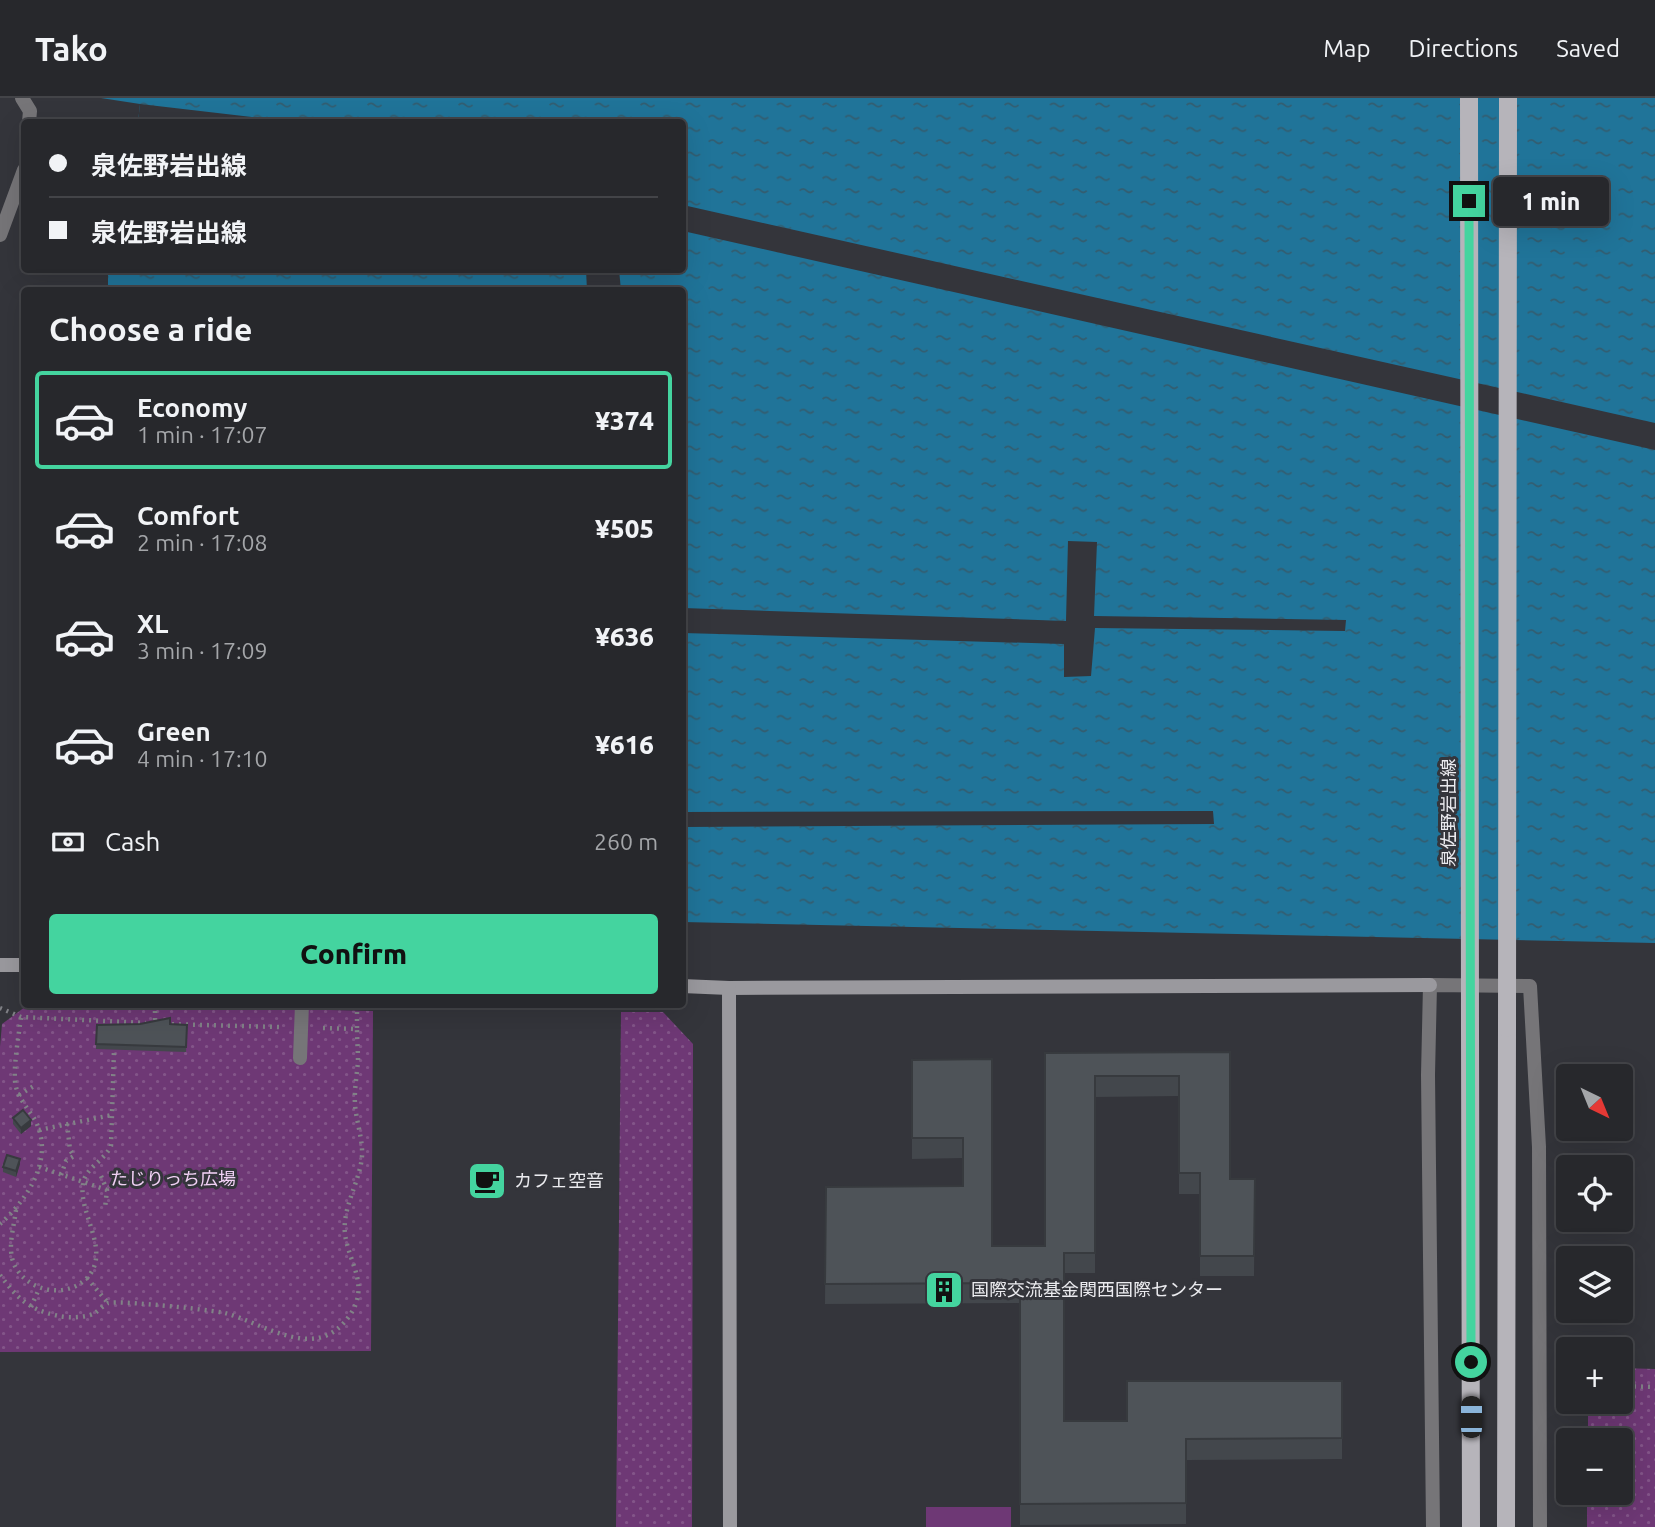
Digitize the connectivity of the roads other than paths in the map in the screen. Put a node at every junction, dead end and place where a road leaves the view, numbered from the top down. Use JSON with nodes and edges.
{"nodes":[{"id":1,"x":22,"y":98,"type":"edge"},
{"id":2,"x":1469,"y":98,"type":"edge"},
{"id":3,"x":1508,"y":98,"type":"edge"},
{"id":4,"x":29,"y":119,"type":"edge"},
{"id":5,"x":21,"y":178,"type":"edge"},
{"id":6,"x":0,"y":235,"type":"edge"},
{"id":7,"x":0,"y":965,"type":"edge"},
{"id":8,"x":21,"y":965,"type":"edge"},
{"id":9,"x":1430,"y":985,"type":"junction"},
{"id":10,"x":686,"y":986,"type":"edge"},
{"id":11,"x":729,"y":988,"type":"junction"},
{"id":12,"x":302,"y":1008,"type":"edge"},
{"id":13,"x":300,"y":1058,"type":"dead end"},
{"id":14,"x":730,"y":1527,"type":"edge"},
{"id":15,"x":1433,"y":1527,"type":"edge"},
{"id":16,"x":1471,"y":1527,"type":"edge"},
{"id":17,"x":1506,"y":1527,"type":"edge"},
{"id":18,"x":1540,"y":1527,"type":"edge"}],
"edges":[{"from":1,"to":4,"type":"street"},
{"from":2,"to":16,"type":"main road","name":"泉佐野岩出線","bridge":true},
{"from":3,"to":17,"type":"main road","bridge":true},
{"from":5,"to":6,"type":"street"},
{"from":7,"to":8,"type":"street"},
{"from":9,"to":11,"type":"street"},
{"from":9,"to":15,"type":"street"},
{"from":9,"to":18,"type":"street"},
{"from":10,"to":11,"type":"street"},
{"from":11,"to":14,"type":"street"},
{"from":12,"to":13,"type":"street"}]}
